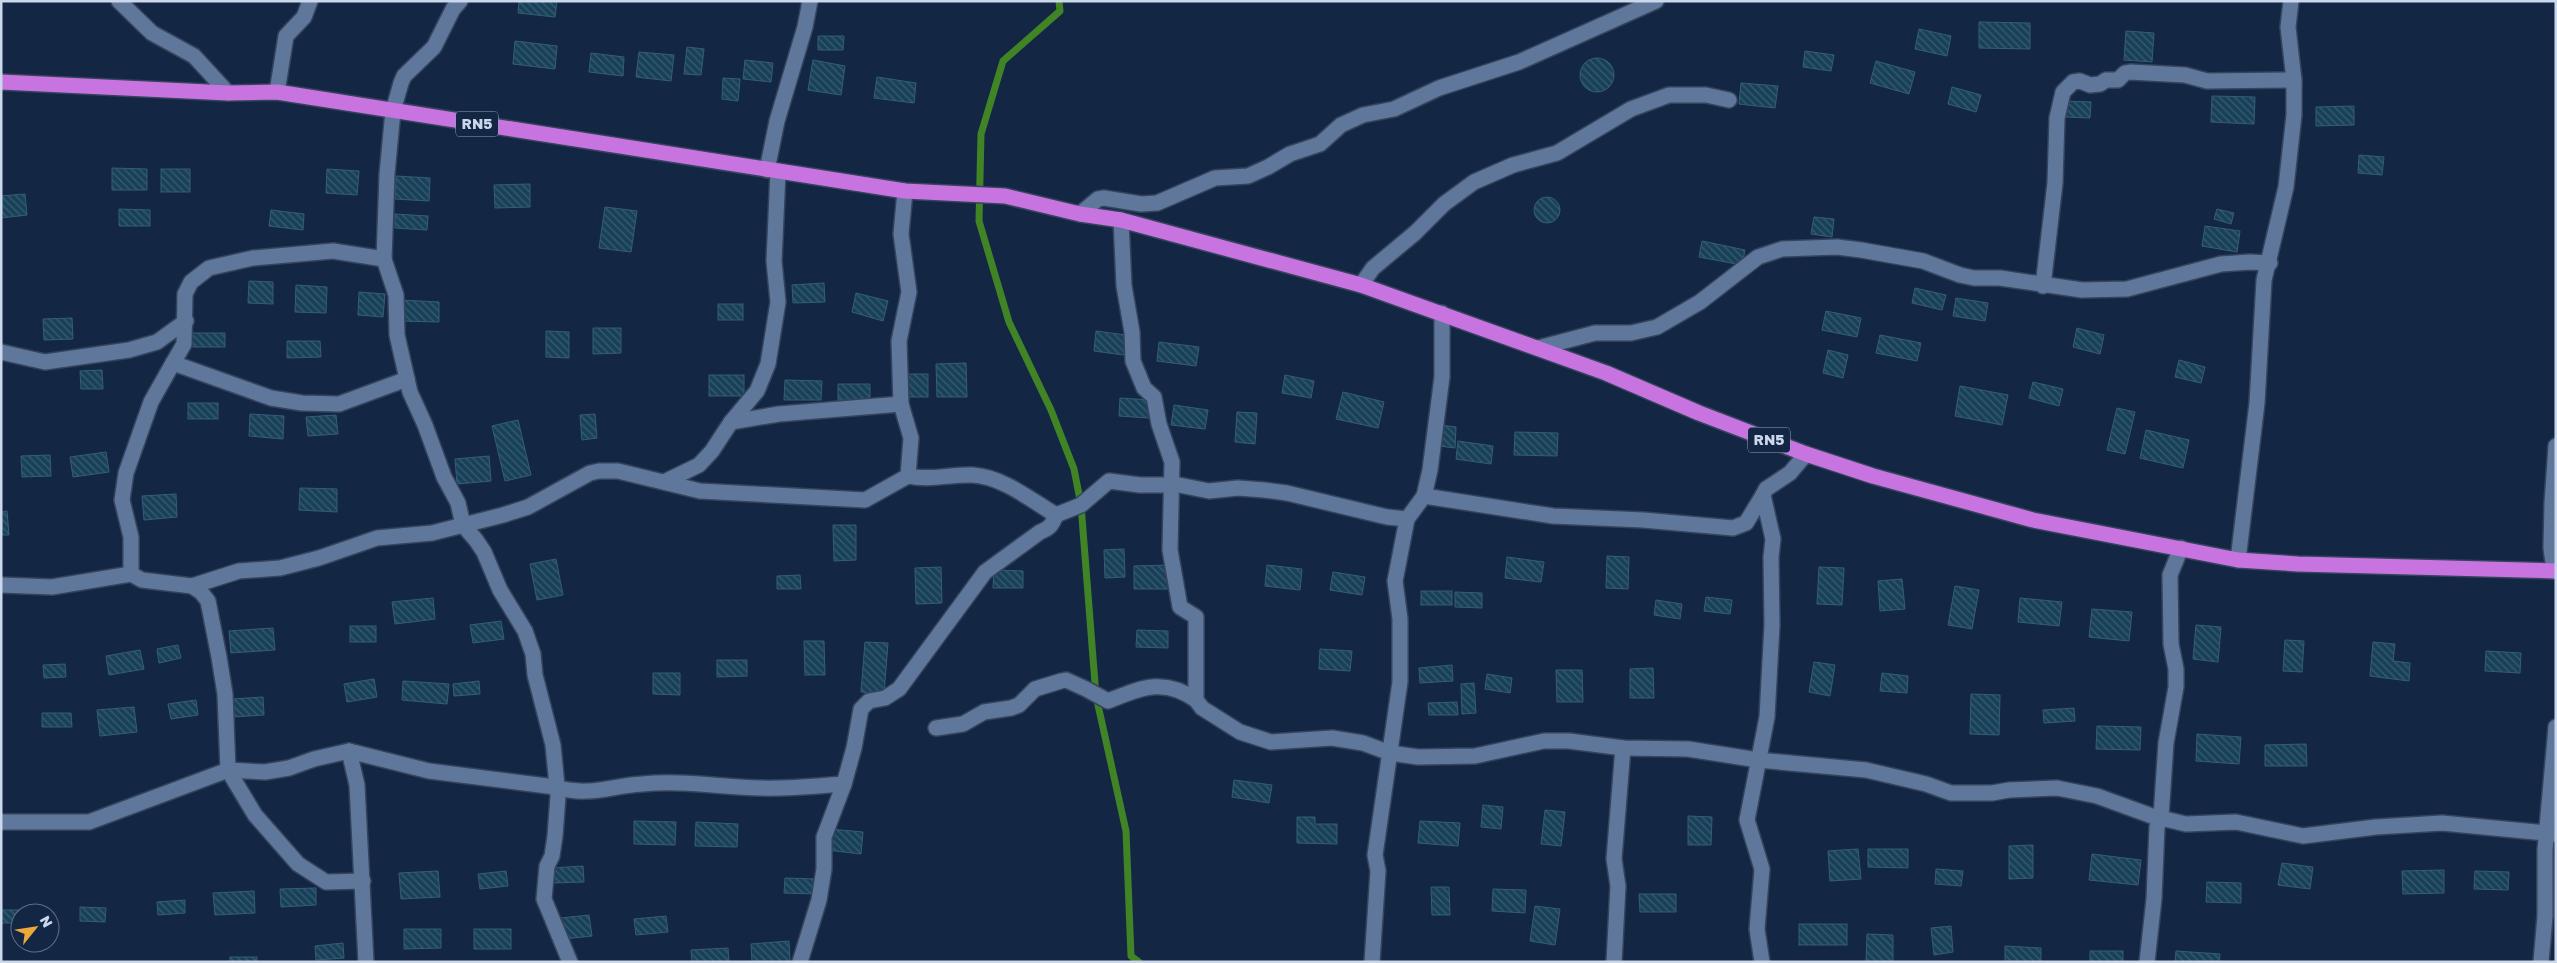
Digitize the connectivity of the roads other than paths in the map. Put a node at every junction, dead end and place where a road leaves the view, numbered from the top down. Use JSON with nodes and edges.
{"nodes":[{"id":1,"x":119,"y":1,"type":"edge"},
{"id":2,"x":310,"y":1,"type":"edge"},
{"id":3,"x":460,"y":1,"type":"edge"},
{"id":4,"x":810,"y":1,"type":"edge"},
{"id":5,"x":1656,"y":1,"type":"edge"},
{"id":6,"x":2291,"y":1,"type":"edge"},
{"id":7,"x":2294,"y":80,"type":"junction"},
{"id":8,"x":1,"y":82,"type":"edge"},
{"id":9,"x":278,"y":92,"type":"junction"},
{"id":10,"x":228,"y":93,"type":"junction"},
{"id":11,"x":1729,"y":100,"type":"dead end"},
{"id":12,"x":393,"y":111,"type":"junction"},
{"id":13,"x":772,"y":171,"type":"junction"},
{"id":14,"x":905,"y":191,"type":"junction"},
{"id":15,"x":1080,"y":214,"type":"junction"},
{"id":16,"x":1121,"y":220,"type":"junction"},
{"id":17,"x":384,"y":259,"type":"junction"},
{"id":18,"x":2270,"y":263,"type":"junction"},
{"id":19,"x":1361,"y":285,"type":"junction"},
{"id":20,"x":2043,"y":286,"type":"junction"},
{"id":21,"x":1442,"y":312,"type":"junction"},
{"id":22,"x":186,"y":321,"type":"junction"},
{"id":23,"x":1538,"y":348,"type":"junction"},
{"id":24,"x":1,"y":352,"type":"edge"},
{"id":25,"x":173,"y":363,"type":"junction"},
{"id":26,"x":407,"y":379,"type":"junction"},
{"id":27,"x":901,"y":404,"type":"junction"},
{"id":28,"x":731,"y":422,"type":"junction"},
{"id":29,"x":2556,"y":446,"type":"edge"},
{"id":30,"x":1806,"y":454,"type":"junction"},
{"id":31,"x":908,"y":476,"type":"junction"},
{"id":32,"x":664,"y":482,"type":"junction"},
{"id":33,"x":1172,"y":485,"type":"junction"},
{"id":34,"x":1763,"y":494,"type":"junction"},
{"id":35,"x":1424,"y":496,"type":"junction"},
{"id":36,"x":1056,"y":515,"type":"junction"},
{"id":37,"x":1407,"y":519,"type":"junction"},
{"id":38,"x":462,"y":525,"type":"junction"},
{"id":39,"x":2181,"y":548,"type":"junction"},
{"id":40,"x":2238,"y":560,"type":"junction"},
{"id":41,"x":2555,"y":571,"type":"edge"},
{"id":42,"x":131,"y":574,"type":"junction"},
{"id":43,"x":1,"y":585,"type":"edge"},
{"id":44,"x":192,"y":586,"type":"junction"},
{"id":45,"x":1196,"y":700,"type":"junction"},
{"id":46,"x":2556,"y":727,"type":"edge"},
{"id":47,"x":936,"y":728,"type":"dead end"},
{"id":48,"x":1623,"y":748,"type":"junction"},
{"id":49,"x":349,"y":750,"type":"junction"},
{"id":50,"x":1390,"y":753,"type":"junction"},
{"id":51,"x":1758,"y":760,"type":"junction"},
{"id":52,"x":228,"y":770,"type":"junction"},
{"id":53,"x":844,"y":784,"type":"junction"},
{"id":54,"x":555,"y":787,"type":"junction"},
{"id":55,"x":2161,"y":817,"type":"junction"},
{"id":56,"x":1,"y":822,"type":"edge"},
{"id":57,"x":2552,"y":834,"type":"edge"},
{"id":58,"x":363,"y":881,"type":"junction"},
{"id":59,"x":366,"y":962,"type":"edge"},
{"id":60,"x":570,"y":962,"type":"edge"},
{"id":61,"x":800,"y":962,"type":"edge"},
{"id":62,"x":1372,"y":962,"type":"edge"},
{"id":63,"x":1614,"y":962,"type":"edge"},
{"id":64,"x":1762,"y":962,"type":"edge"},
{"id":65,"x":2146,"y":962,"type":"edge"},
{"id":66,"x":2541,"y":962,"type":"edge"}],
"edges":[{"from":1,"to":10,"type":"street"},
{"from":2,"to":9,"type":"street"},
{"from":3,"to":12,"type":"street"},
{"from":4,"to":13,"type":"street"},
{"from":5,"to":15,"type":"street"},
{"from":6,"to":7,"type":"street"},
{"from":7,"to":18,"type":"street"},
{"from":7,"to":20,"type":"street"},
{"from":8,"to":10,"type":"highway","number":"RN5"},
{"from":9,"to":10,"type":"highway","number":"RN5"},
{"from":9,"to":12,"type":"highway","number":"RN5"},
{"from":11,"to":19,"type":"street"},
{"from":12,"to":13,"type":"highway","number":"RN5"},
{"from":12,"to":17,"type":"street"},
{"from":13,"to":14,"type":"highway","number":"RN5"},
{"from":13,"to":28,"type":"street"},
{"from":14,"to":15,"type":"highway","number":"RN5"},
{"from":14,"to":27,"type":"street"},
{"from":15,"to":16,"type":"highway","number":"RN5"},
{"from":16,"to":19,"type":"highway","number":"RN5"},
{"from":16,"to":33,"type":"street"},
{"from":17,"to":22,"type":"street"},
{"from":17,"to":26,"type":"street"},
{"from":18,"to":20,"type":"street"},
{"from":18,"to":40,"type":"street"},
{"from":19,"to":21,"type":"highway","number":"RN5"},
{"from":20,"to":23,"type":"street"},
{"from":21,"to":23,"type":"highway","number":"RN5"},
{"from":21,"to":35,"type":"street"},
{"from":22,"to":24,"type":"street"},
{"from":22,"to":25,"type":"street"},
{"from":23,"to":30,"type":"highway","number":"RN5"},
{"from":25,"to":26,"type":"street"},
{"from":25,"to":42,"type":"street"},
{"from":26,"to":38,"type":"street"},
{"from":27,"to":28,"type":"street"},
{"from":27,"to":31,"type":"street"},
{"from":28,"to":32,"type":"street"},
{"from":29,"to":41,"type":"street"},
{"from":30,"to":34,"type":"street"},
{"from":30,"to":39,"type":"highway","number":"RN5"},
{"from":31,"to":32,"type":"street"},
{"from":31,"to":36,"type":"street"},
{"from":32,"to":38,"type":"street"},
{"from":33,"to":36,"type":"street"},
{"from":33,"to":37,"type":"street"},
{"from":33,"to":45,"type":"street"},
{"from":34,"to":35,"type":"street"},
{"from":34,"to":51,"type":"street"},
{"from":35,"to":37,"type":"street"},
{"from":36,"to":53,"type":"street"},
{"from":37,"to":50,"type":"street"},
{"from":38,"to":44,"type":"street"},
{"from":38,"to":54,"type":"street"},
{"from":39,"to":40,"type":"highway","number":"RN5"},
{"from":39,"to":55,"type":"street"},
{"from":40,"to":41,"type":"highway","number":"RN5"},
{"from":42,"to":43,"type":"street"},
{"from":42,"to":44,"type":"street"},
{"from":44,"to":52,"type":"street"},
{"from":45,"to":47,"type":"street"},
{"from":45,"to":50,"type":"street"},
{"from":46,"to":57,"type":"street"},
{"from":48,"to":50,"type":"street"},
{"from":48,"to":51,"type":"street"},
{"from":48,"to":63,"type":"street"},
{"from":49,"to":52,"type":"street"},
{"from":49,"to":54,"type":"street"},
{"from":49,"to":58,"type":"street"},
{"from":50,"to":62,"type":"street"},
{"from":51,"to":55,"type":"street"},
{"from":51,"to":64,"type":"street"},
{"from":52,"to":56,"type":"street"},
{"from":52,"to":58,"type":"street"},
{"from":53,"to":54,"type":"street"},
{"from":53,"to":61,"type":"street"},
{"from":54,"to":60,"type":"street"},
{"from":55,"to":57,"type":"street"},
{"from":55,"to":65,"type":"street"},
{"from":57,"to":66,"type":"street"},
{"from":58,"to":59,"type":"street"}]}
